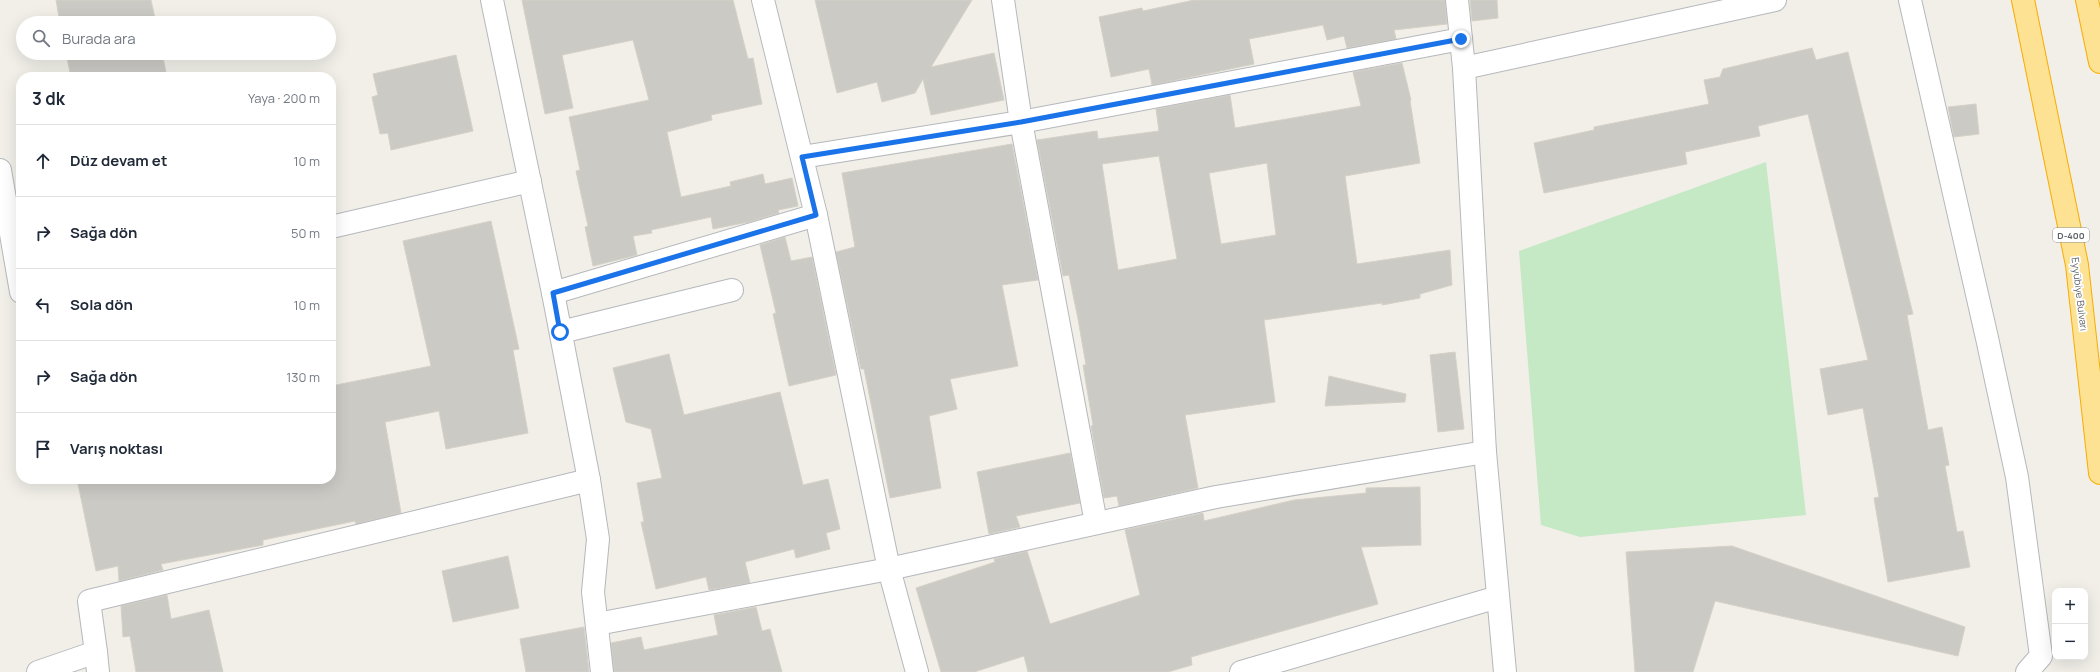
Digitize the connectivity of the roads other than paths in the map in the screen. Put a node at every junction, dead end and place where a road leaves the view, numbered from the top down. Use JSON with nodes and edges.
{"nodes":[{"id":1,"x":492,"y":0,"type":"edge"},
{"id":2,"x":763,"y":0,"type":"edge"},
{"id":3,"x":1003,"y":0,"type":"edge"},
{"id":4,"x":1457,"y":0,"type":"edge"},
{"id":5,"x":1775,"y":0,"type":"edge"},
{"id":6,"x":1910,"y":0,"type":"edge"},
{"id":7,"x":2023,"y":0,"type":"edge"},
{"id":8,"x":2087,"y":0,"type":"edge"},
{"id":9,"x":1461,"y":39,"type":"junction"},
{"id":10,"x":2100,"y":62,"type":"edge"},
{"id":11,"x":1464,"y":68,"type":"junction"},
{"id":12,"x":1021,"y":122,"type":"junction"},
{"id":13,"x":802,"y":157,"type":"junction"},
{"id":14,"x":0,"y":170,"type":"edge"},
{"id":15,"x":530,"y":181,"type":"junction"},
{"id":16,"x":816,"y":215,"type":"junction"},
{"id":17,"x":336,"y":226,"type":"edge"},
{"id":18,"x":16,"y":263,"type":"edge"},
{"id":19,"x":732,"y":290,"type":"dead end"},
{"id":20,"x":553,"y":293,"type":"junction"},
{"id":21,"x":560,"y":332,"type":"junction"},
{"id":22,"x":1485,"y":452,"type":"junction"},
{"id":23,"x":2100,"y":473,"type":"edge"},
{"id":24,"x":589,"y":480,"type":"junction"},
{"id":25,"x":1096,"y":523,"type":"junction"},
{"id":26,"x":889,"y":569,"type":"junction"},
{"id":27,"x":1498,"y":597,"type":"junction"},
{"id":28,"x":597,"y":624,"type":"junction"},
{"id":29,"x":97,"y":662,"type":"edge"},
{"id":30,"x":38,"y":672,"type":"edge"},
{"id":31,"x":602,"y":672,"type":"edge"},
{"id":32,"x":917,"y":672,"type":"edge"},
{"id":33,"x":1241,"y":672,"type":"edge"},
{"id":34,"x":1505,"y":672,"type":"edge"},
{"id":35,"x":2027,"y":672,"type":"edge"}],
"edges":[{"from":1,"to":15,"type":"street"},
{"from":2,"to":13,"type":"street"},
{"from":3,"to":12,"type":"street"},
{"from":4,"to":9,"type":"street"},
{"from":5,"to":11,"type":"street"},
{"from":6,"to":35,"type":"street"},
{"from":7,"to":23,"type":"highway","name":"Eyyübiye Bulvarı","number":"D-400"},
{"from":8,"to":10,"type":"highway"},
{"from":9,"to":11,"type":"street"},
{"from":9,"to":12,"type":"street"},
{"from":11,"to":22,"type":"street"},
{"from":12,"to":13,"type":"street"},
{"from":12,"to":25,"type":"street"},
{"from":13,"to":16,"type":"street"},
{"from":14,"to":18,"type":"street"},
{"from":15,"to":17,"type":"street"},
{"from":15,"to":20,"type":"street"},
{"from":16,"to":20,"type":"street"},
{"from":16,"to":26,"type":"street"},
{"from":19,"to":21,"type":"street"},
{"from":20,"to":21,"type":"street"},
{"from":21,"to":24,"type":"street"},
{"from":22,"to":25,"type":"street"},
{"from":22,"to":27,"type":"street"},
{"from":24,"to":28,"type":"street"},
{"from":24,"to":29,"type":"street"},
{"from":25,"to":26,"type":"street"},
{"from":26,"to":28,"type":"street"},
{"from":26,"to":32,"type":"street"},
{"from":27,"to":33,"type":"street"},
{"from":27,"to":34,"type":"street"},
{"from":28,"to":31,"type":"street"},
{"from":29,"to":30,"type":"street"}]}
